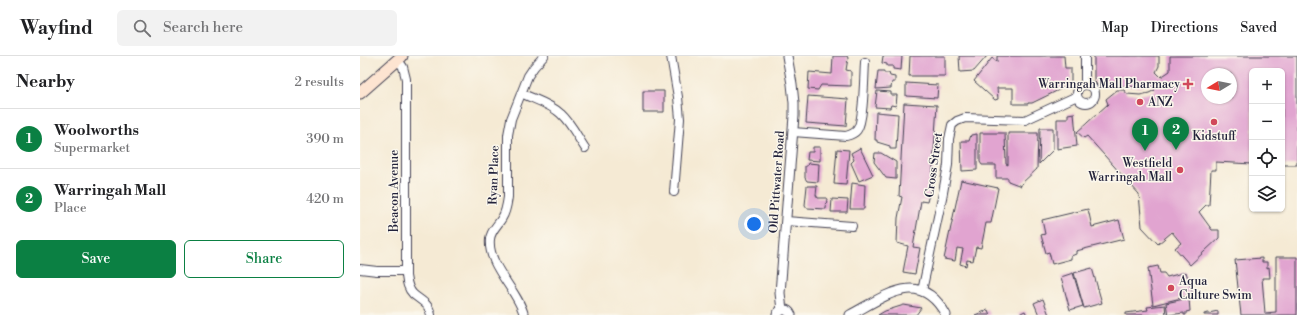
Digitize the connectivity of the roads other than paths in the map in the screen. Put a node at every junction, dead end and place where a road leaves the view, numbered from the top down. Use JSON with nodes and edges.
{"nodes":[{"id":1,"x":544,"y":56,"type":"edge"},
{"id":2,"x":671,"y":56,"type":"edge"},
{"id":3,"x":787,"y":56,"type":"edge"},
{"id":4,"x":1085,"y":56,"type":"edge"},
{"id":5,"x":400,"y":58,"type":"edge"},
{"id":6,"x":865,"y":62,"type":"dead end"},
{"id":7,"x":1085,"y":85,"type":"junction"},
{"id":8,"x":360,"y":93,"type":"edge"},
{"id":9,"x":521,"y":94,"type":"junction"},
{"id":10,"x":1077,"y":96,"type":"junction"},
{"id":11,"x":793,"y":132,"type":"junction"},
{"id":12,"x":584,"y":148,"type":"dead end"},
{"id":13,"x":674,"y":192,"type":"dead end"},
{"id":14,"x":786,"y":221,"type":"junction"},
{"id":15,"x":852,"y":226,"type":"dead end"},
{"id":16,"x":360,"y":269,"type":"edge"},
{"id":17,"x":406,"y":271,"type":"junction"},
{"id":18,"x":922,"y":291,"type":"junction"},
{"id":19,"x":780,"y":313,"type":"edge"},
{"id":20,"x":432,"y":315,"type":"edge"},
{"id":21,"x":524,"y":315,"type":"edge"},
{"id":22,"x":791,"y":315,"type":"edge"},
{"id":23,"x":850,"y":315,"type":"edge"},
{"id":24,"x":946,"y":315,"type":"edge"}],
"edges":[{"from":1,"to":9,"type":"street","name":"Ryan Place"},
{"from":2,"to":13,"type":"street"},
{"from":3,"to":11,"type":"street","name":"Old Pittwater Road"},
{"from":4,"to":7,"type":"street"},
{"from":5,"to":8,"type":"main road"},
{"from":5,"to":17,"type":"street","name":"Beacon Avenue"},
{"from":6,"to":11,"type":"street"},
{"from":7,"to":10,"type":"street"},
{"from":7,"to":10,"type":"street"},
{"from":9,"to":12,"type":"street"},
{"from":9,"to":21,"type":"street","name":"Ryan Place"},
{"from":10,"to":18,"type":"street","name":"Cross Street"},
{"from":11,"to":14,"type":"street","name":"Old Pittwater Road"},
{"from":14,"to":15,"type":"street"},
{"from":14,"to":19,"type":"street","name":"Old Pittwater Road"},
{"from":16,"to":17,"type":"street"},
{"from":17,"to":20,"type":"street","name":"Beacon Avenue"},
{"from":18,"to":23,"type":"street"},
{"from":18,"to":24,"type":"street"},
{"from":19,"to":22,"type":"street"}]}
